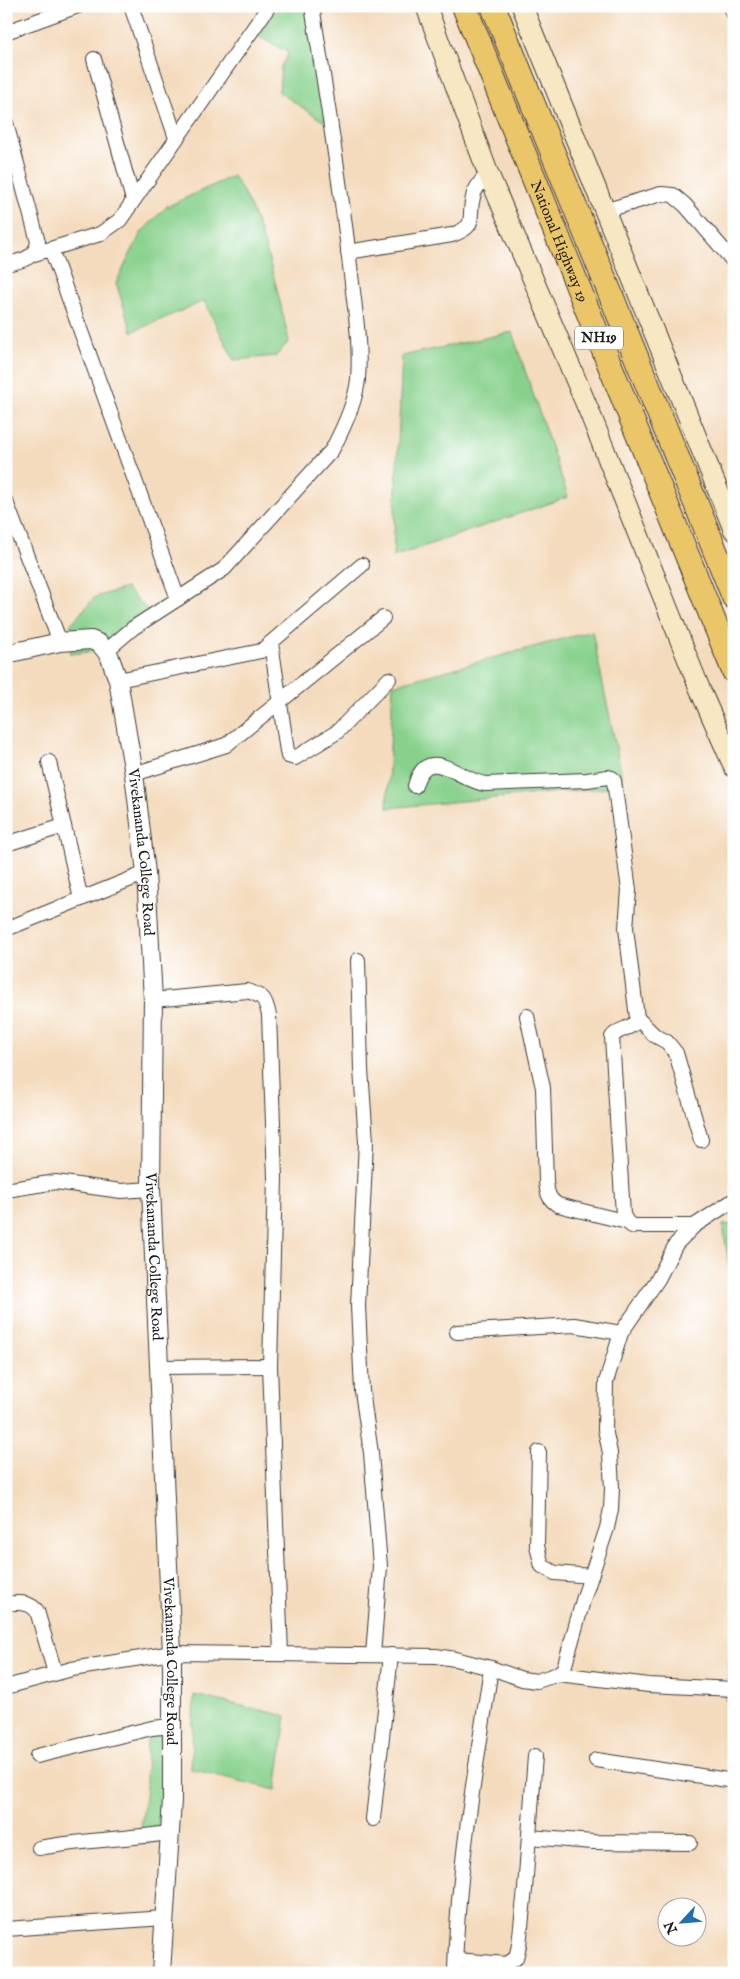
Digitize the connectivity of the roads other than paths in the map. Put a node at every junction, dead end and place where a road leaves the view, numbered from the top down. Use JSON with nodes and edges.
{"nodes":[{"id":1,"x":78,"y":6,"type":"edge"},
{"id":2,"x":131,"y":6,"type":"edge"},
{"id":3,"x":269,"y":6,"type":"edge"},
{"id":4,"x":312,"y":6,"type":"edge"},
{"id":5,"x":426,"y":6,"type":"edge"},
{"id":6,"x":464,"y":6,"type":"edge"},
{"id":7,"x":493,"y":6,"type":"edge"},
{"id":8,"x":522,"y":6,"type":"edge"},
{"id":9,"x":730,"y":6,"type":"edge"},
{"id":10,"x":734,"y":14,"type":"edge"},
{"id":11,"x":6,"y":32,"type":"edge"},
{"id":12,"x":94,"y":59,"type":"dead end"},
{"id":13,"x":6,"y":123,"type":"edge"},
{"id":14,"x":176,"y":138,"type":"junction"},
{"id":15,"x":488,"y":173,"type":"junction"},
{"id":16,"x":132,"y":200,"type":"junction"},
{"id":17,"x":604,"y":211,"type":"junction"},
{"id":18,"x":51,"y":249,"type":"junction"},
{"id":19,"x":348,"y":252,"type":"junction"},
{"id":20,"x":34,"y":254,"type":"junction"},
{"id":21,"x":734,"y":262,"type":"edge"},
{"id":22,"x":6,"y":264,"type":"edge"},
{"id":23,"x":6,"y":502,"type":"edge"},
{"id":24,"x":734,"y":530,"type":"edge"},
{"id":25,"x":362,"y":565,"type":"dead end"},
{"id":26,"x":734,"y":597,"type":"edge"},
{"id":27,"x":178,"y":599,"type":"junction"},
{"id":28,"x":383,"y":618,"type":"dead end"},
{"id":29,"x":60,"y":642,"type":"junction"},
{"id":30,"x":271,"y":643,"type":"junction"},
{"id":31,"x":106,"y":651,"type":"junction"},
{"id":32,"x":6,"y":654,"type":"edge"},
{"id":33,"x":734,"y":671,"type":"edge"},
{"id":34,"x":118,"y":680,"type":"junction"},
{"id":35,"x":390,"y":680,"type":"dead end"},
{"id":36,"x":279,"y":702,"type":"junction"},
{"id":37,"x":49,"y":762,"type":"dead end"},
{"id":38,"x":734,"y":767,"type":"edge"},
{"id":39,"x":134,"y":774,"type":"junction"},
{"id":40,"x":415,"y":786,"type":"dead end"},
{"id":41,"x":64,"y":826,"type":"junction"},
{"id":42,"x":6,"y":844,"type":"edge"},
{"id":43,"x":146,"y":874,"type":"junction"},
{"id":44,"x":80,"y":899,"type":"junction"},
{"id":45,"x":6,"y":929,"type":"edge"},
{"id":46,"x":358,"y":960,"type":"dead end"},
{"id":47,"x":153,"y":1000,"type":"junction"},
{"id":48,"x":527,"y":1016,"type":"dead end"},
{"id":49,"x":637,"y":1018,"type":"junction"},
{"id":50,"x":700,"y":1140,"type":"dead end"},
{"id":51,"x":151,"y":1189,"type":"junction"},
{"id":52,"x":6,"y":1190,"type":"edge"},
{"id":53,"x":734,"y":1200,"type":"edge"},
{"id":54,"x":627,"y":1222,"type":"junction"},
{"id":55,"x":694,"y":1226,"type":"junction"},
{"id":56,"x":457,"y":1332,"type":"dead end"},
{"id":57,"x":621,"y":1333,"type":"junction"},
{"id":58,"x":270,"y":1366,"type":"junction"},
{"id":59,"x":158,"y":1367,"type":"junction"},
{"id":60,"x":539,"y":1452,"type":"dead end"},
{"id":61,"x":591,"y":1576,"type":"junction"},
{"id":62,"x":6,"y":1603,"type":"edge"},
{"id":63,"x":172,"y":1653,"type":"junction"},
{"id":64,"x":281,"y":1654,"type":"junction"},
{"id":65,"x":373,"y":1655,"type":"junction"},
{"id":66,"x":392,"y":1655,"type":"junction"},
{"id":67,"x":491,"y":1668,"type":"junction"},
{"id":68,"x":55,"y":1673,"type":"junction"},
{"id":69,"x":558,"y":1674,"type":"junction"},
{"id":70,"x":6,"y":1687,"type":"edge"},
{"id":71,"x":734,"y":1688,"type":"edge"},
{"id":72,"x":172,"y":1726,"type":"junction"},
{"id":73,"x":37,"y":1756,"type":"dead end"},
{"id":74,"x":535,"y":1756,"type":"dead end"},
{"id":75,"x":596,"y":1760,"type":"dead end"},
{"id":76,"x":734,"y":1781,"type":"edge"},
{"id":77,"x":373,"y":1818,"type":"dead end"},
{"id":78,"x":169,"y":1833,"type":"junction"},
{"id":79,"x":529,"y":1837,"type":"junction"},
{"id":80,"x":690,"y":1842,"type":"dead end"},
{"id":81,"x":39,"y":1848,"type":"dead end"},
{"id":82,"x":164,"y":1918,"type":"junction"},
{"id":83,"x":6,"y":1929,"type":"edge"},
{"id":84,"x":455,"y":1966,"type":"edge"},
{"id":85,"x":161,"y":1973,"type":"edge"}],
"edges":[{"from":1,"to":11,"type":"street"},
{"from":2,"to":14,"type":"street"},
{"from":3,"to":14,"type":"street"},
{"from":4,"to":19,"type":"street"},
{"from":5,"to":15,"type":"main road"},
{"from":6,"to":33,"type":"highway","name":"National Highway 19","number":"NH19"},
{"from":7,"to":26,"type":"highway","number":"NH19"},
{"from":8,"to":17,"type":"main road"},
{"from":9,"to":10,"type":"street"},
{"from":12,"to":16,"type":"street"},
{"from":13,"to":20,"type":"street"},
{"from":14,"to":16,"type":"street"},
{"from":15,"to":19,"type":"street"},
{"from":15,"to":38,"type":"main road"},
{"from":16,"to":18,"type":"street"},
{"from":17,"to":21,"type":"street"},
{"from":17,"to":24,"type":"main road"},
{"from":18,"to":20,"type":"street"},
{"from":18,"to":27,"type":"street"},
{"from":19,"to":27,"type":"street"},
{"from":20,"to":22,"type":"street"},
{"from":23,"to":29,"type":"street"},
{"from":25,"to":30,"type":"street"},
{"from":27,"to":31,"type":"street"},
{"from":28,"to":36,"type":"street"},
{"from":29,"to":31,"type":"street"},
{"from":29,"to":32,"type":"street"},
{"from":30,"to":34,"type":"street"},
{"from":30,"to":36,"type":"street"},
{"from":31,"to":34,"type":"street","name":"Vivekananda College Road"},
{"from":34,"to":39,"type":"street","name":"Vivekananda College Road"},
{"from":35,"to":36,"type":"street"},
{"from":36,"to":39,"type":"street"},
{"from":37,"to":41,"type":"street"},
{"from":39,"to":43,"type":"street","name":"Vivekananda College Road"},
{"from":40,"to":49,"type":"street"},
{"from":41,"to":42,"type":"street"},
{"from":41,"to":44,"type":"street"},
{"from":43,"to":44,"type":"street"},
{"from":43,"to":47,"type":"street","name":"Vivekananda College Road"},
{"from":44,"to":45,"type":"street"},
{"from":46,"to":65,"type":"street"},
{"from":47,"to":51,"type":"street","name":"Vivekananda College Road"},
{"from":47,"to":58,"type":"street"},
{"from":48,"to":54,"type":"street"},
{"from":49,"to":50,"type":"street"},
{"from":49,"to":54,"type":"street"},
{"from":51,"to":52,"type":"street"},
{"from":51,"to":59,"type":"street","name":"Vivekananda College Road"},
{"from":53,"to":55,"type":"street"},
{"from":54,"to":55,"type":"street"},
{"from":55,"to":57,"type":"street"},
{"from":56,"to":57,"type":"street"},
{"from":57,"to":61,"type":"street"},
{"from":58,"to":59,"type":"street"},
{"from":58,"to":64,"type":"street"},
{"from":59,"to":63,"type":"street","name":"Vivekananda College Road"},
{"from":60,"to":61,"type":"street"},
{"from":61,"to":69,"type":"street"},
{"from":62,"to":68,"type":"street"},
{"from":63,"to":64,"type":"street"},
{"from":63,"to":68,"type":"street"},
{"from":63,"to":72,"type":"street","name":"Vivekananda College Road"},
{"from":64,"to":65,"type":"street"},
{"from":65,"to":66,"type":"street"},
{"from":66,"to":67,"type":"street"},
{"from":66,"to":77,"type":"street"},
{"from":67,"to":69,"type":"street"},
{"from":67,"to":84,"type":"street"},
{"from":68,"to":70,"type":"street"},
{"from":69,"to":71,"type":"street"},
{"from":72,"to":73,"type":"street"},
{"from":72,"to":78,"type":"street","name":"Vivekananda College Road"},
{"from":74,"to":79,"type":"street"},
{"from":75,"to":76,"type":"street"},
{"from":78,"to":81,"type":"street"},
{"from":78,"to":82,"type":"street","name":"Vivekananda College Road"},
{"from":79,"to":80,"type":"street"},
{"from":79,"to":84,"type":"street"},
{"from":82,"to":83,"type":"street"},
{"from":82,"to":85,"type":"street","name":"Vivekananda College Road"}]}
